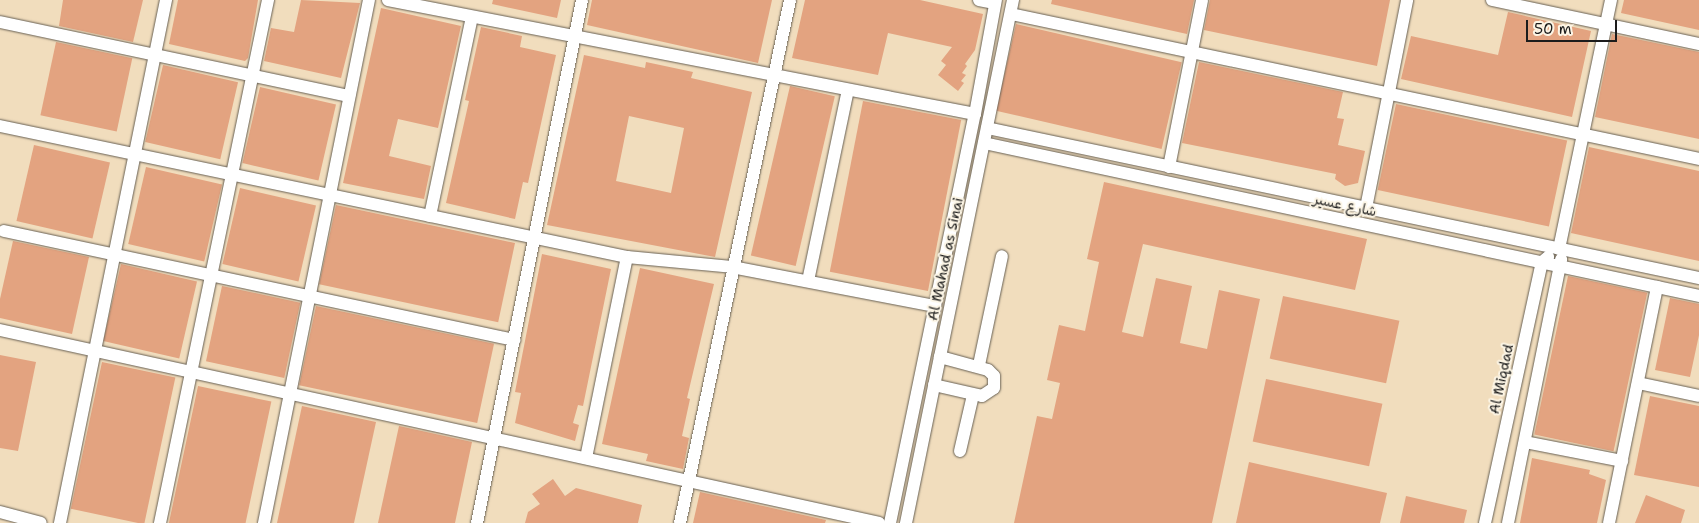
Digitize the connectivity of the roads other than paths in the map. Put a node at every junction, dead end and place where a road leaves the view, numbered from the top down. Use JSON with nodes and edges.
{"nodes":[{"id":1,"x":166,"y":0,"type":"edge"},
{"id":2,"x":268,"y":0,"type":"edge"},
{"id":3,"x":369,"y":0,"type":"edge"},
{"id":4,"x":388,"y":0,"type":"edge"},
{"id":5,"x":582,"y":0,"type":"edge"},
{"id":6,"x":790,"y":0,"type":"edge"},
{"id":7,"x":979,"y":0,"type":"edge"},
{"id":8,"x":1013,"y":0,"type":"edge"},
{"id":9,"x":1202,"y":0,"type":"edge"},
{"id":10,"x":1407,"y":0,"type":"edge"},
{"id":11,"x":1492,"y":0,"type":"edge"},
{"id":12,"x":1611,"y":0,"type":"edge"},
{"id":13,"x":995,"y":2,"type":"edge"},
{"id":14,"x":1010,"y":14,"type":"junction"},
{"id":15,"x":472,"y":17,"type":"junction"},
{"id":16,"x":0,"y":22,"type":"edge"},
{"id":17,"x":1606,"y":24,"type":"junction"},
{"id":18,"x":574,"y":38,"type":"junction"},
{"id":19,"x":1699,"y":44,"type":"edge"},
{"id":20,"x":1192,"y":52,"type":"junction"},
{"id":21,"x":155,"y":55,"type":"junction"},
{"id":22,"x":772,"y":74,"type":"junction"},
{"id":23,"x":252,"y":76,"type":"junction"},
{"id":24,"x":848,"y":90,"type":"junction"},
{"id":25,"x":1388,"y":94,"type":"junction"},
{"id":26,"x":349,"y":96,"type":"junction"},
{"id":27,"x":975,"y":114,"type":"junction"},
{"id":28,"x":0,"y":126,"type":"edge"},
{"id":29,"x":987,"y":128,"type":"junction"},
{"id":30,"x":1583,"y":135,"type":"junction"},
{"id":31,"x":984,"y":142,"type":"junction"},
{"id":32,"x":135,"y":154,"type":"junction"},
{"id":33,"x":1699,"y":159,"type":"edge"},
{"id":34,"x":1169,"y":167,"type":"junction"},
{"id":35,"x":232,"y":175,"type":"junction"},
{"id":36,"x":330,"y":195,"type":"junction"},
{"id":37,"x":1366,"y":208,"type":"junction"},
{"id":38,"x":430,"y":216,"type":"junction"},
{"id":39,"x":4,"y":231,"type":"dead end"},
{"id":40,"x":534,"y":238,"type":"junction"},
{"id":41,"x":1559,"y":248,"type":"junction"},
{"id":42,"x":115,"y":254,"type":"junction"},
{"id":43,"x":1002,"y":256,"type":"dead end"},
{"id":44,"x":627,"y":257,"type":"junction"},
{"id":45,"x":1542,"y":262,"type":"junction"},
{"id":46,"x":732,"y":267,"type":"junction"},
{"id":47,"x":1562,"y":267,"type":"junction"},
{"id":48,"x":211,"y":275,"type":"junction"},
{"id":49,"x":1699,"y":278,"type":"edge"},
{"id":50,"x":808,"y":281,"type":"junction"},
{"id":51,"x":1657,"y":287,"type":"junction"},
{"id":52,"x":310,"y":296,"type":"junction"},
{"id":53,"x":1699,"y":296,"type":"edge"},
{"id":54,"x":936,"y":306,"type":"junction"},
{"id":55,"x":0,"y":330,"type":"edge"},
{"id":56,"x":514,"y":340,"type":"junction"},
{"id":57,"x":95,"y":350,"type":"junction"},
{"id":58,"x":940,"y":357,"type":"junction"},
{"id":59,"x":979,"y":365,"type":"junction"},
{"id":60,"x":191,"y":372,"type":"junction"},
{"id":61,"x":1638,"y":383,"type":"junction"},
{"id":62,"x":934,"y":385,"type":"junction"},
{"id":63,"x":290,"y":393,"type":"junction"},
{"id":64,"x":973,"y":395,"type":"junction"},
{"id":65,"x":1699,"y":396,"type":"edge"},
{"id":66,"x":494,"y":438,"type":"junction"},
{"id":67,"x":1525,"y":442,"type":"junction"},
{"id":68,"x":960,"y":451,"type":"dead end"},
{"id":69,"x":586,"y":458,"type":"junction"},
{"id":70,"x":1622,"y":461,"type":"junction"},
{"id":71,"x":689,"y":481,"type":"junction"},
{"id":72,"x":0,"y":512,"type":"edge"},
{"id":73,"x":41,"y":523,"type":"edge"},
{"id":74,"x":60,"y":523,"type":"edge"},
{"id":75,"x":160,"y":523,"type":"edge"},
{"id":76,"x":264,"y":523,"type":"edge"},
{"id":77,"x":477,"y":523,"type":"edge"},
{"id":78,"x":680,"y":523,"type":"edge"},
{"id":79,"x":879,"y":523,"type":"edge"},
{"id":80,"x":890,"y":523,"type":"edge"},
{"id":81,"x":906,"y":523,"type":"edge"},
{"id":82,"x":1485,"y":523,"type":"edge"},
{"id":83,"x":1508,"y":523,"type":"edge"},
{"id":84,"x":1609,"y":523,"type":"edge"}],
"edges":[{"from":1,"to":21,"type":"street"},
{"from":2,"to":23,"type":"street"},
{"from":3,"to":26,"type":"street"},
{"from":4,"to":15,"type":"street"},
{"from":5,"to":18,"type":"street"},
{"from":6,"to":22,"type":"street"},
{"from":7,"to":13,"type":"street"},
{"from":8,"to":14,"type":"street","name":"Al Mahad as Sinai"},
{"from":9,"to":20,"type":"street"},
{"from":10,"to":25,"type":"street"},
{"from":11,"to":17,"type":"street"},
{"from":12,"to":17,"type":"street"},
{"from":13,"to":27,"type":"street","name":"Al Mahad as Sinai"},
{"from":14,"to":20,"type":"street"},
{"from":14,"to":29,"type":"street","name":"Al Mahad as Sinai"},
{"from":15,"to":18,"type":"street"},
{"from":15,"to":38,"type":"street"},
{"from":16,"to":21,"type":"street"},
{"from":17,"to":19,"type":"street"},
{"from":17,"to":30,"type":"street"},
{"from":18,"to":22,"type":"street"},
{"from":18,"to":40,"type":"street"},
{"from":20,"to":25,"type":"street"},
{"from":20,"to":34,"type":"street"},
{"from":21,"to":23,"type":"street"},
{"from":21,"to":32,"type":"street"},
{"from":22,"to":24,"type":"street"},
{"from":22,"to":46,"type":"street"},
{"from":23,"to":26,"type":"street"},
{"from":23,"to":35,"type":"street"},
{"from":24,"to":27,"type":"street"},
{"from":24,"to":50,"type":"street"},
{"from":25,"to":30,"type":"street"},
{"from":25,"to":37,"type":"street"},
{"from":26,"to":36,"type":"street"},
{"from":27,"to":54,"type":"street","name":"Al Mahad as Sinai"},
{"from":28,"to":32,"type":"street"},
{"from":29,"to":31,"type":"street","name":"Al Mahad as Sinai"},
{"from":29,"to":34,"type":"street","name":"شارع عسير"},
{"from":30,"to":33,"type":"street"},
{"from":30,"to":41,"type":"street"},
{"from":31,"to":45,"type":"street","name":"شارع عسير"},
{"from":31,"to":58,"type":"street","name":"Al Mahad as Sinai"},
{"from":32,"to":35,"type":"street"},
{"from":32,"to":42,"type":"street"},
{"from":34,"to":37,"type":"street","name":"شارع عسير"},
{"from":35,"to":36,"type":"street"},
{"from":35,"to":48,"type":"street"},
{"from":36,"to":38,"type":"street"},
{"from":36,"to":52,"type":"street"},
{"from":37,"to":41,"type":"street","name":"شارع عسير"},
{"from":38,"to":40,"type":"street"},
{"from":39,"to":42,"type":"street"},
{"from":40,"to":44,"type":"street"},
{"from":40,"to":56,"type":"street"},
{"from":41,"to":45,"type":"street"},
{"from":41,"to":47,"type":"street"},
{"from":41,"to":49,"type":"street","name":"شارع عسير"},
{"from":42,"to":48,"type":"street"},
{"from":42,"to":57,"type":"street"},
{"from":43,"to":59,"type":"street"},
{"from":44,"to":46,"type":"street"},
{"from":44,"to":69,"type":"street"},
{"from":45,"to":47,"type":"street","name":"شارع عسير"},
{"from":45,"to":82,"type":"street","name":"Al Miqdad"},
{"from":46,"to":50,"type":"street"},
{"from":46,"to":71,"type":"street"},
{"from":47,"to":51,"type":"street","name":"شارع عسير"},
{"from":47,"to":67,"type":"street"},
{"from":48,"to":52,"type":"street"},
{"from":48,"to":60,"type":"street"},
{"from":50,"to":54,"type":"street"},
{"from":51,"to":53,"type":"street","name":"شارع عسير"},
{"from":51,"to":61,"type":"street"},
{"from":52,"to":56,"type":"street"},
{"from":52,"to":63,"type":"street"},
{"from":54,"to":80,"type":"street","name":"Al Mahad as Sinai"},
{"from":55,"to":57,"type":"street"},
{"from":56,"to":66,"type":"street"},
{"from":57,"to":60,"type":"street"},
{"from":57,"to":74,"type":"street"},
{"from":58,"to":59,"type":"street"},
{"from":58,"to":62,"type":"street","name":"Al Mahad as Sinai"},
{"from":59,"to":64,"type":"street"},
{"from":60,"to":63,"type":"street"},
{"from":60,"to":75,"type":"street"},
{"from":61,"to":65,"type":"street"},
{"from":61,"to":70,"type":"street"},
{"from":62,"to":64,"type":"street"},
{"from":62,"to":81,"type":"street","name":"Al Mahad as Sinai"},
{"from":63,"to":66,"type":"street"},
{"from":63,"to":76,"type":"street"},
{"from":64,"to":68,"type":"street"},
{"from":66,"to":69,"type":"street"},
{"from":66,"to":77,"type":"street"},
{"from":67,"to":70,"type":"street"},
{"from":67,"to":83,"type":"street"},
{"from":69,"to":71,"type":"street"},
{"from":70,"to":84,"type":"street"},
{"from":71,"to":78,"type":"street"},
{"from":71,"to":79,"type":"street"},
{"from":72,"to":73,"type":"street"}]}
